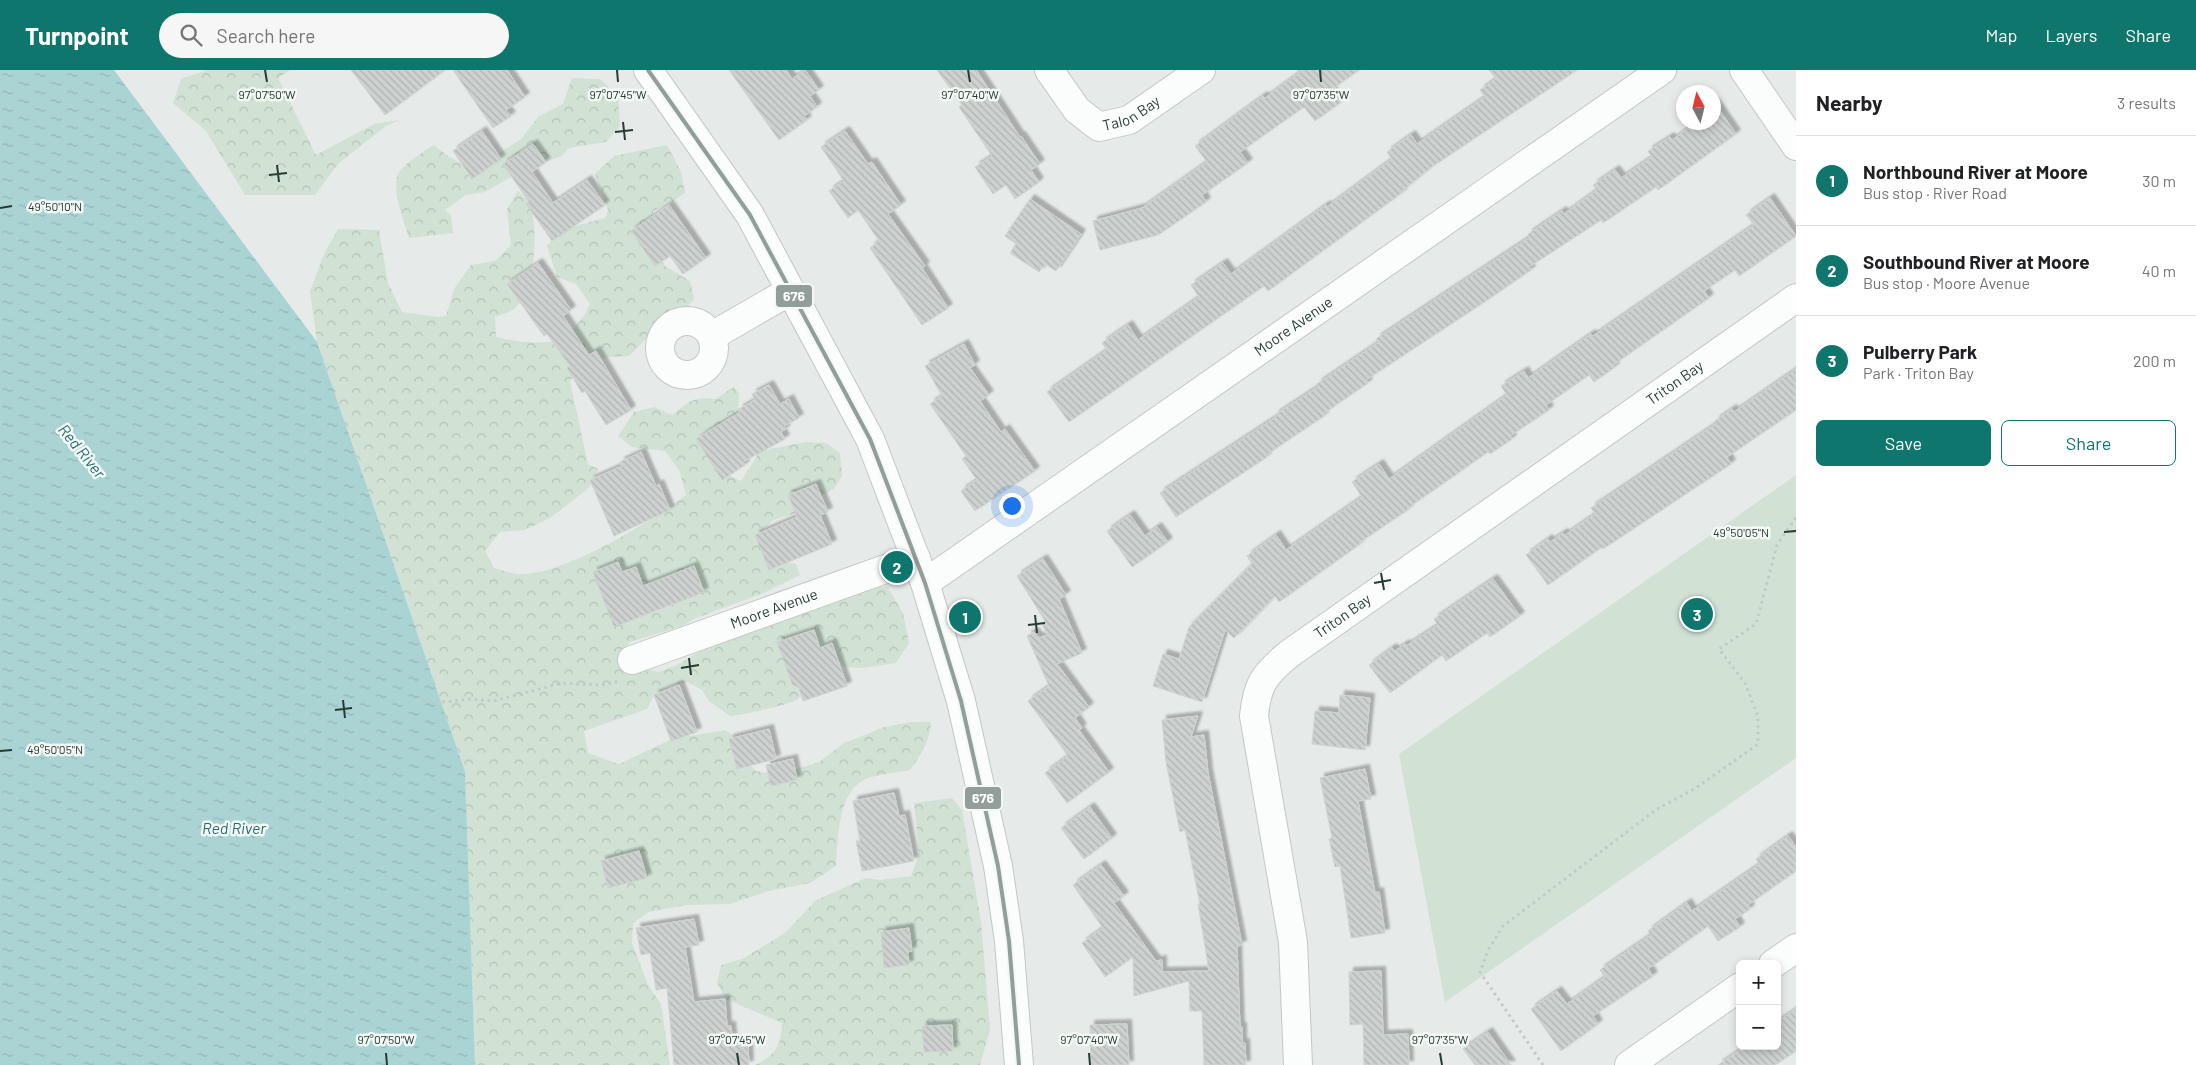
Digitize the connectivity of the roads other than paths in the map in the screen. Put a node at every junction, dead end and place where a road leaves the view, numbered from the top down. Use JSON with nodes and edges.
{"nodes":[{"id":1,"x":648,"y":70,"type":"edge"},
{"id":2,"x":1049,"y":70,"type":"edge"},
{"id":3,"x":1201,"y":70,"type":"edge"},
{"id":4,"x":1662,"y":70,"type":"edge"},
{"id":5,"x":1744,"y":70,"type":"edge"},
{"id":6,"x":1796,"y":146,"type":"edge"},
{"id":7,"x":790,"y":291,"type":"junction"},
{"id":8,"x":1796,"y":298,"type":"edge"},
{"id":9,"x":712,"y":336,"type":"dead end"},
{"id":10,"x":920,"y":570,"type":"junction"},
{"id":11,"x":632,"y":660,"type":"road end"},
{"id":12,"x":1796,"y":948,"type":"edge"},
{"id":13,"x":1779,"y":960,"type":"edge"},
{"id":14,"x":1736,"y":990,"type":"edge"},
{"id":15,"x":1019,"y":1065,"type":"edge"},
{"id":16,"x":1298,"y":1065,"type":"edge"},
{"id":17,"x":1629,"y":1065,"type":"edge"}],
"edges":[{"from":1,"to":7,"type":"street"},
{"from":2,"to":3,"type":"street","name":"Talon Bay"},
{"from":4,"to":10,"type":"street","name":"Moore Avenue"},
{"from":5,"to":6,"type":"street"},
{"from":7,"to":9,"type":"street"},
{"from":7,"to":10,"type":"street"},
{"from":8,"to":16,"type":"street","name":"Triton Bay"},
{"from":10,"to":11,"type":"street","name":"Moore Avenue"},
{"from":10,"to":15,"type":"street"},
{"from":12,"to":13,"type":"street"},
{"from":14,"to":17,"type":"street"}]}
